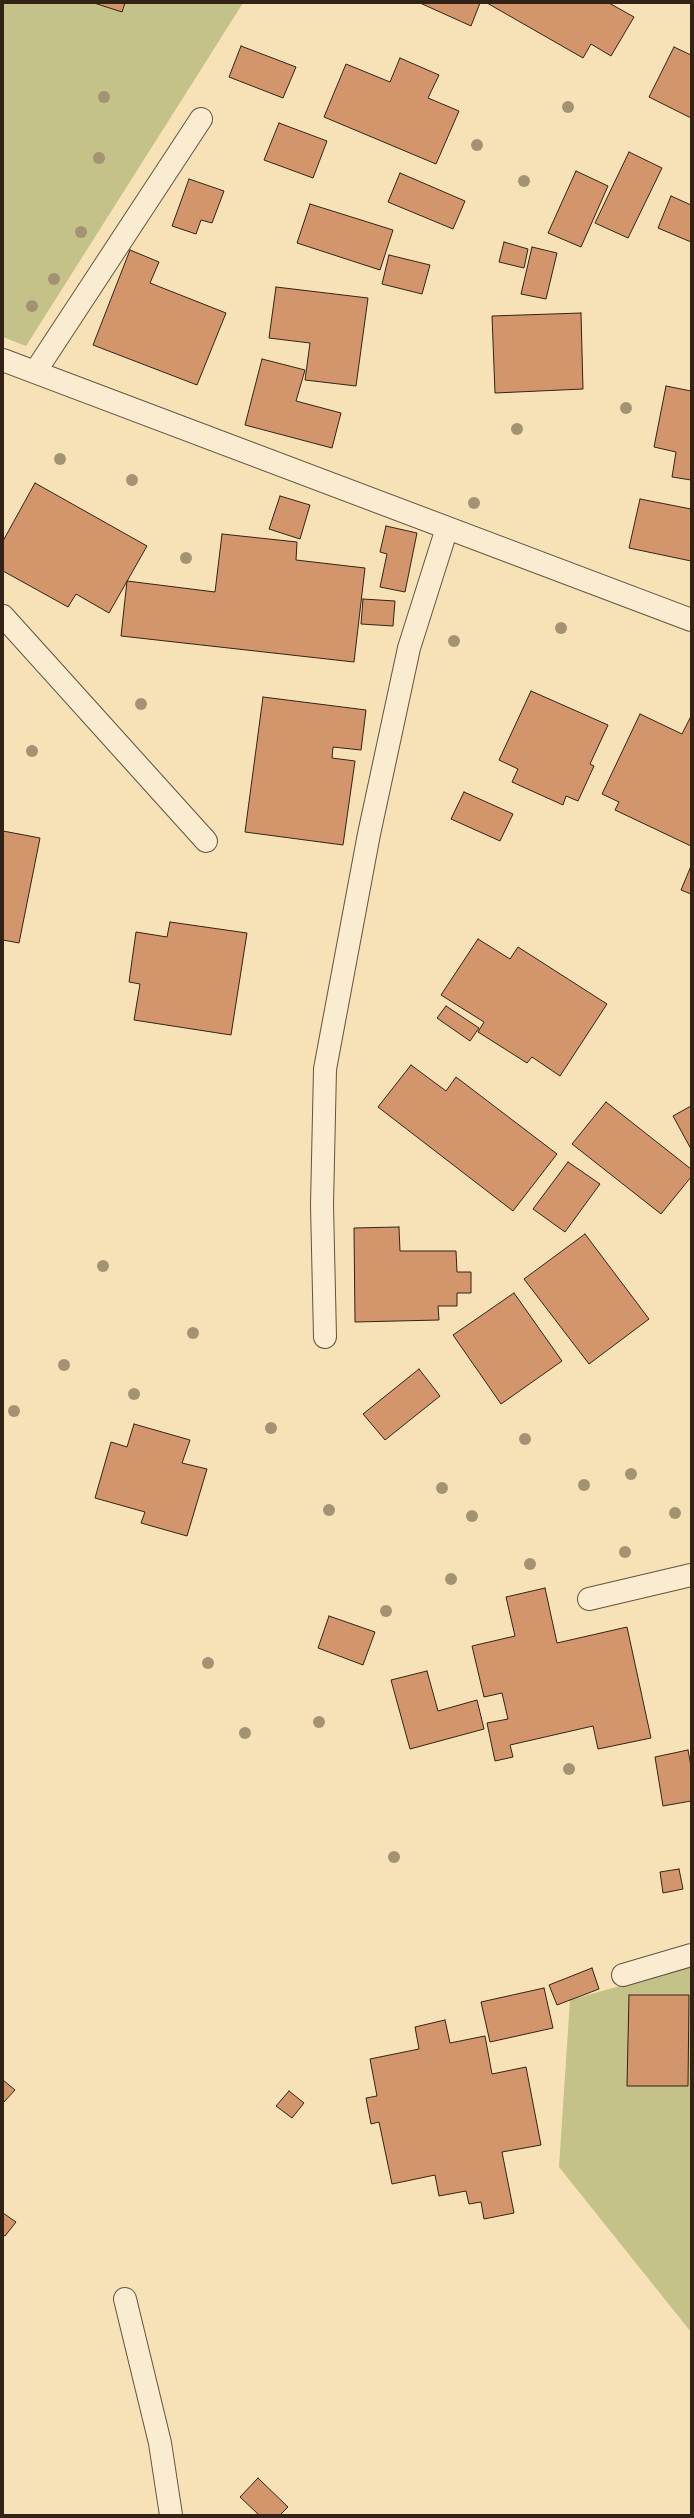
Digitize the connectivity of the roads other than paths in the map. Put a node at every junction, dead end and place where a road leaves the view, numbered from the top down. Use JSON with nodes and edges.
{"nodes":[{"id":1,"x":201,"y":119,"type":"dead end"},
{"id":2,"x":3,"y":360,"type":"edge"},
{"id":3,"x":35,"y":372,"type":"junction"},
{"id":4,"x":447,"y":528,"type":"junction"},
{"id":5,"x":3,"y":616,"type":"edge"},
{"id":6,"x":691,"y":620,"type":"edge"},
{"id":7,"x":206,"y":841,"type":"dead end"},
{"id":8,"x":325,"y":1337,"type":"dead end"},
{"id":9,"x":691,"y":1575,"type":"edge"},
{"id":10,"x":589,"y":1599,"type":"dead end"},
{"id":11,"x":691,"y":1955,"type":"edge"},
{"id":12,"x":623,"y":1975,"type":"dead end"},
{"id":13,"x":125,"y":2299,"type":"dead end"},
{"id":14,"x":171,"y":2515,"type":"edge"}],
"edges":[{"from":1,"to":3,"type":"street"},
{"from":2,"to":3,"type":"street"},
{"from":3,"to":4,"type":"street"},
{"from":4,"to":6,"type":"street"},
{"from":4,"to":8,"type":"street"},
{"from":5,"to":7,"type":"street"},
{"from":9,"to":10,"type":"street"},
{"from":11,"to":12,"type":"street"},
{"from":13,"to":14,"type":"street"}]}
